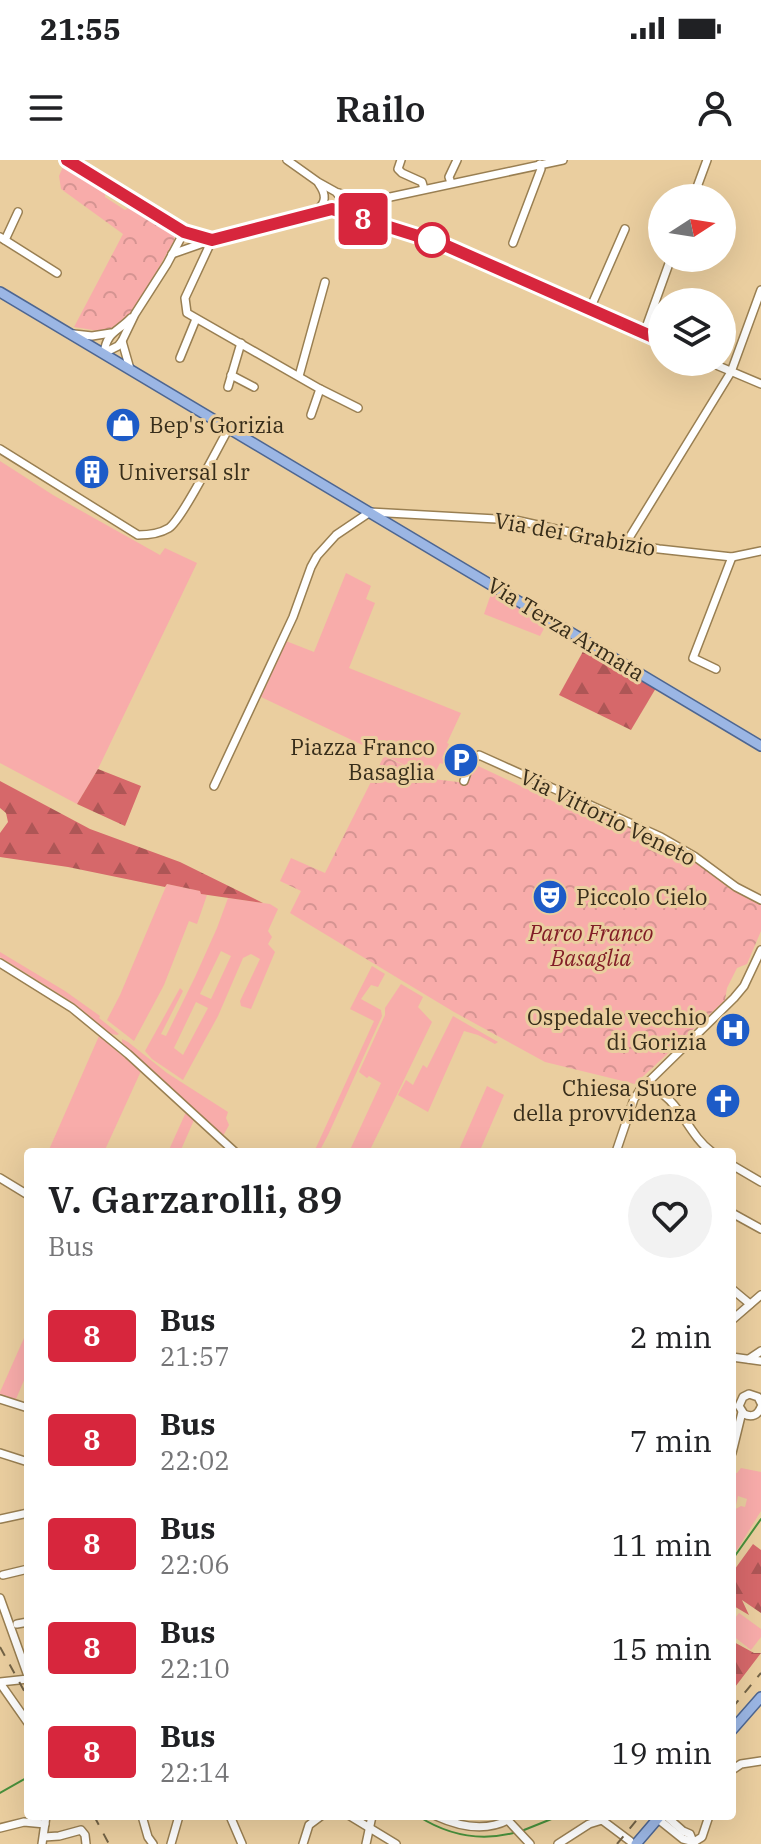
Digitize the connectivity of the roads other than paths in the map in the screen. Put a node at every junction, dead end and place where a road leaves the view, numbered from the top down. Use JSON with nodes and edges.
{"nodes":[{"id":1,"x":67,"y":160,"type":"edge"},
{"id":2,"x":287,"y":160,"type":"edge"},
{"id":3,"x":401,"y":160,"type":"edge"},
{"id":4,"x":457,"y":160,"type":"edge"},
{"id":5,"x":563,"y":160,"type":"edge"},
{"id":6,"x":707,"y":160,"type":"edge"},
{"id":7,"x":540,"y":164,"type":"junction"},
{"id":8,"x":318,"y":182,"type":"junction"},
{"id":9,"x":451,"y":183,"type":"junction"},
{"id":10,"x":698,"y":184,"type":"edge"},
{"id":11,"x":424,"y":189,"type":"junction"},
{"id":12,"x":336,"y":192,"type":"junction"},
{"id":13,"x":356,"y":203,"type":"junction"},
{"id":14,"x":334,"y":208,"type":"junction"},
{"id":15,"x":18,"y":212,"type":"dead end"},
{"id":16,"x":311,"y":214,"type":"junction"},
{"id":17,"x":356,"y":217,"type":"junction"},
{"id":18,"x":369,"y":220,"type":"junction"},
{"id":19,"x":625,"y":229,"type":"dead end"},
{"id":20,"x":184,"y":232,"type":"junction"},
{"id":21,"x":2,"y":239,"type":"edge"},
{"id":22,"x":212,"y":240,"type":"junction"},
{"id":23,"x":513,"y":243,"type":"dead end"},
{"id":24,"x":172,"y":254,"type":"junction"},
{"id":25,"x":666,"y":272,"type":"edge"},
{"id":26,"x":57,"y":273,"type":"dead end"},
{"id":27,"x":325,"y":282,"type":"dead end"},
{"id":28,"x":761,"y":290,"type":"edge"},
{"id":29,"x":3,"y":296,"type":"edge"},
{"id":30,"x":590,"y":309,"type":"junction"},
{"id":31,"x":135,"y":314,"type":"junction"},
{"id":32,"x":196,"y":319,"type":"junction"},
{"id":33,"x":111,"y":333,"type":"junction"},
{"id":34,"x":644,"y":333,"type":"junction"},
{"id":35,"x":71,"y":334,"type":"junction"},
{"id":36,"x":648,"y":335,"type":"edge"},
{"id":37,"x":122,"y":341,"type":"junction"},
{"id":38,"x":241,"y":343,"type":"junction"},
{"id":39,"x":104,"y":353,"type":"junction"},
{"id":40,"x":180,"y":358,"type":"dead end"},
{"id":41,"x":736,"y":358,"type":"edge"},
{"id":42,"x":130,"y":369,"type":"junction"},
{"id":43,"x":736,"y":374,"type":"edge"},
{"id":44,"x":231,"y":375,"type":"junction"},
{"id":45,"x":299,"y":376,"type":"junction"},
{"id":46,"x":729,"y":376,"type":"edge"},
{"id":47,"x":761,"y":384,"type":"edge"},
{"id":48,"x":228,"y":387,"type":"dead end"},
{"id":49,"x":254,"y":387,"type":"dead end"},
{"id":50,"x":320,"y":389,"type":"junction"},
{"id":51,"x":358,"y":408,"type":"dead end"},
{"id":52,"x":311,"y":415,"type":"dead end"},
{"id":53,"x":229,"y":428,"type":"junction"},
{"id":54,"x":0,"y":449,"type":"edge"},
{"id":55,"x":370,"y":512,"type":"junction"},
{"id":56,"x":626,"y":543,"type":"junction"},
{"id":57,"x":761,"y":551,"type":"edge"},
{"id":58,"x":732,"y":557,"type":"junction"},
{"id":59,"x":716,"y":669,"type":"dead end"},
{"id":60,"x":761,"y":746,"type":"edge"},
{"id":61,"x":464,"y":781,"type":"dead end"},
{"id":62,"x":214,"y":786,"type":"dead end"},
{"id":63,"x":761,"y":900,"type":"edge"},
{"id":64,"x":761,"y":950,"type":"edge"},
{"id":65,"x":0,"y":963,"type":"edge"},
{"id":66,"x":641,"y":1089,"type":"junction"},
{"id":67,"x":231,"y":1148,"type":"edge"},
{"id":68,"x":617,"y":1148,"type":"edge"},
{"id":69,"x":708,"y":1148,"type":"edge"},
{"id":70,"x":736,"y":1167,"type":"edge"},
{"id":71,"x":0,"y":1178,"type":"edge"},
{"id":72,"x":761,"y":1182,"type":"edge"},
{"id":73,"x":24,"y":1193,"type":"edge"},
{"id":74,"x":736,"y":1215,"type":"edge"},
{"id":75,"x":761,"y":1229,"type":"edge"},
{"id":76,"x":736,"y":1292,"type":"edge"},
{"id":77,"x":761,"y":1295,"type":"edge"},
{"id":78,"x":750,"y":1304,"type":"junction"},
{"id":79,"x":736,"y":1316,"type":"edge"},
{"id":80,"x":761,"y":1351,"type":"edge"},
{"id":81,"x":736,"y":1357,"type":"edge"},
{"id":82,"x":749,"y":1359,"type":"junction"},
{"id":83,"x":761,"y":1361,"type":"edge"},
{"id":84,"x":736,"y":1396,"type":"edge"},
{"id":85,"x":743,"y":1397,"type":"junction"},
{"id":86,"x":0,"y":1399,"type":"edge"},
{"id":87,"x":24,"y":1407,"type":"edge"},
{"id":88,"x":738,"y":1407,"type":"edge"},
{"id":89,"x":761,"y":1408,"type":"edge"},
{"id":90,"x":750,"y":1416,"type":"junction"},
{"id":91,"x":736,"y":1435,"type":"joint"},
{"id":92,"x":0,"y":1453,"type":"edge"},
{"id":93,"x":24,"y":1461,"type":"edge"},
{"id":94,"x":24,"y":1514,"type":"edge"},
{"id":95,"x":0,"y":1519,"type":"edge"},
{"id":96,"x":24,"y":1570,"type":"edge"},
{"id":97,"x":3,"y":1575,"type":"dead end"},
{"id":98,"x":0,"y":1598,"type":"edge"},
{"id":99,"x":24,"y":1623,"type":"edge"},
{"id":100,"x":17,"y":1624,"type":"dead end"},
{"id":101,"x":24,"y":1667,"type":"edge"},
{"id":102,"x":24,"y":1679,"type":"edge"},
{"id":103,"x":0,"y":1682,"type":"edge"},
{"id":104,"x":761,"y":1697,"type":"edge"},
{"id":105,"x":24,"y":1717,"type":"edge"},
{"id":106,"x":736,"y":1725,"type":"edge"},
{"id":107,"x":761,"y":1761,"type":"edge"},
{"id":108,"x":736,"y":1767,"type":"edge"},
{"id":109,"x":46,"y":1820,"type":"edge"},
{"id":110,"x":143,"y":1820,"type":"edge"},
{"id":111,"x":178,"y":1820,"type":"edge"},
{"id":112,"x":232,"y":1820,"type":"edge"},
{"id":113,"x":316,"y":1820,"type":"edge"},
{"id":114,"x":357,"y":1820,"type":"edge"},
{"id":115,"x":371,"y":1820,"type":"edge"},
{"id":116,"x":448,"y":1820,"type":"edge"},
{"id":117,"x":508,"y":1820,"type":"edge"},
{"id":118,"x":658,"y":1820,"type":"edge"},
{"id":119,"x":664,"y":1820,"type":"edge"},
{"id":120,"x":707,"y":1820,"type":"edge"},
{"id":121,"x":705,"y":1825,"type":"junction"},
{"id":122,"x":0,"y":1828,"type":"edge"},
{"id":123,"x":370,"y":1828,"type":"junction"},
{"id":124,"x":686,"y":1839,"type":"edge"},
{"id":125,"x":43,"y":1840,"type":"edge"},
{"id":126,"x":633,"y":1842,"type":"edge"},
{"id":127,"x":694,"y":1843,"type":"edge"},
{"id":128,"x":86,"y":1844,"type":"edge"},
{"id":129,"x":153,"y":1844,"type":"edge"},
{"id":130,"x":171,"y":1844,"type":"edge"},
{"id":131,"x":242,"y":1844,"type":"edge"},
{"id":132,"x":303,"y":1844,"type":"edge"},
{"id":133,"x":366,"y":1844,"type":"edge"},
{"id":134,"x":396,"y":1844,"type":"edge"},
{"id":135,"x":530,"y":1844,"type":"edge"},
{"id":136,"x":558,"y":1844,"type":"edge"}],
"edges":[{"from":1,"to":20,"type":"street"},
{"from":2,"to":8,"type":"street"},
{"from":3,"to":11,"type":"street"},
{"from":4,"to":9,"type":"street"},
{"from":5,"to":7,"type":"street"},
{"from":6,"to":10,"type":"street"},
{"from":7,"to":9,"type":"street"},
{"from":7,"to":23,"type":"street"},
{"from":8,"to":12,"type":"street"},
{"from":8,"to":14,"type":"street"},
{"from":8,"to":16,"type":"street"},
{"from":9,"to":11,"type":"street"},
{"from":11,"to":13,"type":"street"},
{"from":12,"to":13,"type":"street"},
{"from":12,"to":14,"type":"street"},
{"from":13,"to":14,"type":"street"},
{"from":13,"to":17,"type":"street"},
{"from":13,"to":18,"type":"street"},
{"from":14,"to":16,"type":"street"},
{"from":14,"to":17,"type":"street"},
{"from":15,"to":21,"type":"street"},
{"from":16,"to":22,"type":"street"},
{"from":17,"to":18,"type":"street"},
{"from":18,"to":30,"type":"street"},
{"from":19,"to":30,"type":"street"},
{"from":20,"to":22,"type":"street"},
{"from":20,"to":24,"type":"street"},
{"from":21,"to":26,"type":"street"},
{"from":22,"to":24,"type":"street"},
{"from":22,"to":32,"type":"street"},
{"from":24,"to":31,"type":"street"},
{"from":25,"to":34,"type":"street"},
{"from":27,"to":45,"type":"street"},
{"from":28,"to":41,"type":"street"},
{"from":29,"to":35,"type":"main road","name":"Via Terza Armata"},
{"from":30,"to":34,"type":"street"},
{"from":31,"to":33,"type":"street"},
{"from":31,"to":37,"type":"street"},
{"from":32,"to":38,"type":"street"},
{"from":32,"to":40,"type":"street"},
{"from":33,"to":35,"type":"street"},
{"from":33,"to":39,"type":"street"},
{"from":34,"to":36,"type":"street"},
{"from":35,"to":39,"type":"main road","name":"Via Terza Armata"},
{"from":37,"to":39,"type":"street"},
{"from":37,"to":42,"type":"street"},
{"from":38,"to":44,"type":"street"},
{"from":38,"to":45,"type":"street"},
{"from":39,"to":42,"type":"main road","name":"Via Terza Armata"},
{"from":42,"to":53,"type":"main road","name":"Via Terza Armata"},
{"from":43,"to":47,"type":"street"},
{"from":44,"to":48,"type":"street"},
{"from":44,"to":49,"type":"street"},
{"from":45,"to":50,"type":"street"},
{"from":46,"to":56,"type":"street"},
{"from":50,"to":51,"type":"street"},
{"from":50,"to":52,"type":"street"},
{"from":53,"to":54,"type":"street"},
{"from":53,"to":55,"type":"main road","name":"Via Terza Armata"},
{"from":55,"to":56,"type":"street","name":"Via dei Grabizio"},
{"from":55,"to":60,"type":"main road","name":"Via Terza Armata"},
{"from":55,"to":62,"type":"street"},
{"from":56,"to":58,"type":"street","name":"Via dei Grabizio"},
{"from":57,"to":58,"type":"street","name":"Via dei Grabizio"},
{"from":58,"to":59,"type":"street"},
{"from":61,"to":63,"type":"street","name":"Via Vittorio Veneto"},
{"from":64,"to":66,"type":"street"},
{"from":65,"to":67,"type":"street"},
{"from":66,"to":68,"type":"street"},
{"from":66,"to":69,"type":"street"},
{"from":70,"to":72,"type":"street"},
{"from":71,"to":73,"type":"street"},
{"from":74,"to":75,"type":"street"},
{"from":76,"to":78,"type":"street"},
{"from":77,"to":78,"type":"street"},
{"from":78,"to":79,"type":"street"},
{"from":80,"to":82,"type":"street"},
{"from":81,"to":82,"type":"street"},
{"from":82,"to":83,"type":"street"},
{"from":84,"to":85,"type":"street"},
{"from":85,"to":88,"type":"street"},
{"from":85,"to":89,"type":"street"},
{"from":86,"to":87,"type":"street"},
{"from":88,"to":90,"type":"street"},
{"from":88,"to":91,"type":"street"},
{"from":89,"to":90,"type":"street"},
{"from":90,"to":91,"type":"street"},
{"from":92,"to":93,"type":"street"},
{"from":94,"to":95,"type":"street"},
{"from":96,"to":97,"type":"street"},
{"from":98,"to":101,"type":"street"},
{"from":99,"to":100,"type":"street"},
{"from":102,"to":103,"type":"street"},
{"from":103,"to":105,"type":"street"},
{"from":104,"to":106,"type":"main road"},
{"from":107,"to":108,"type":"street"},
{"from":109,"to":122,"type":"street"},
{"from":109,"to":125,"type":"street"},
{"from":110,"to":129,"type":"street"},
{"from":111,"to":130,"type":"street"},
{"from":112,"to":131,"type":"street"},
{"from":113,"to":132,"type":"street"},
{"from":114,"to":123,"type":"street"},
{"from":115,"to":123,"type":"street"},
{"from":116,"to":117,"type":"street"},
{"from":117,"to":135,"type":"street"},
{"from":118,"to":126,"type":"main road"},
{"from":119,"to":124,"type":"street"},
{"from":120,"to":121,"type":"street"},
{"from":121,"to":124,"type":"street"},
{"from":121,"to":127,"type":"street"},
{"from":123,"to":133,"type":"street"},
{"from":123,"to":134,"type":"street"},
{"from":124,"to":127,"type":"street"},
{"from":125,"to":128,"type":"street"},
{"from":126,"to":136,"type":"street"}]}
